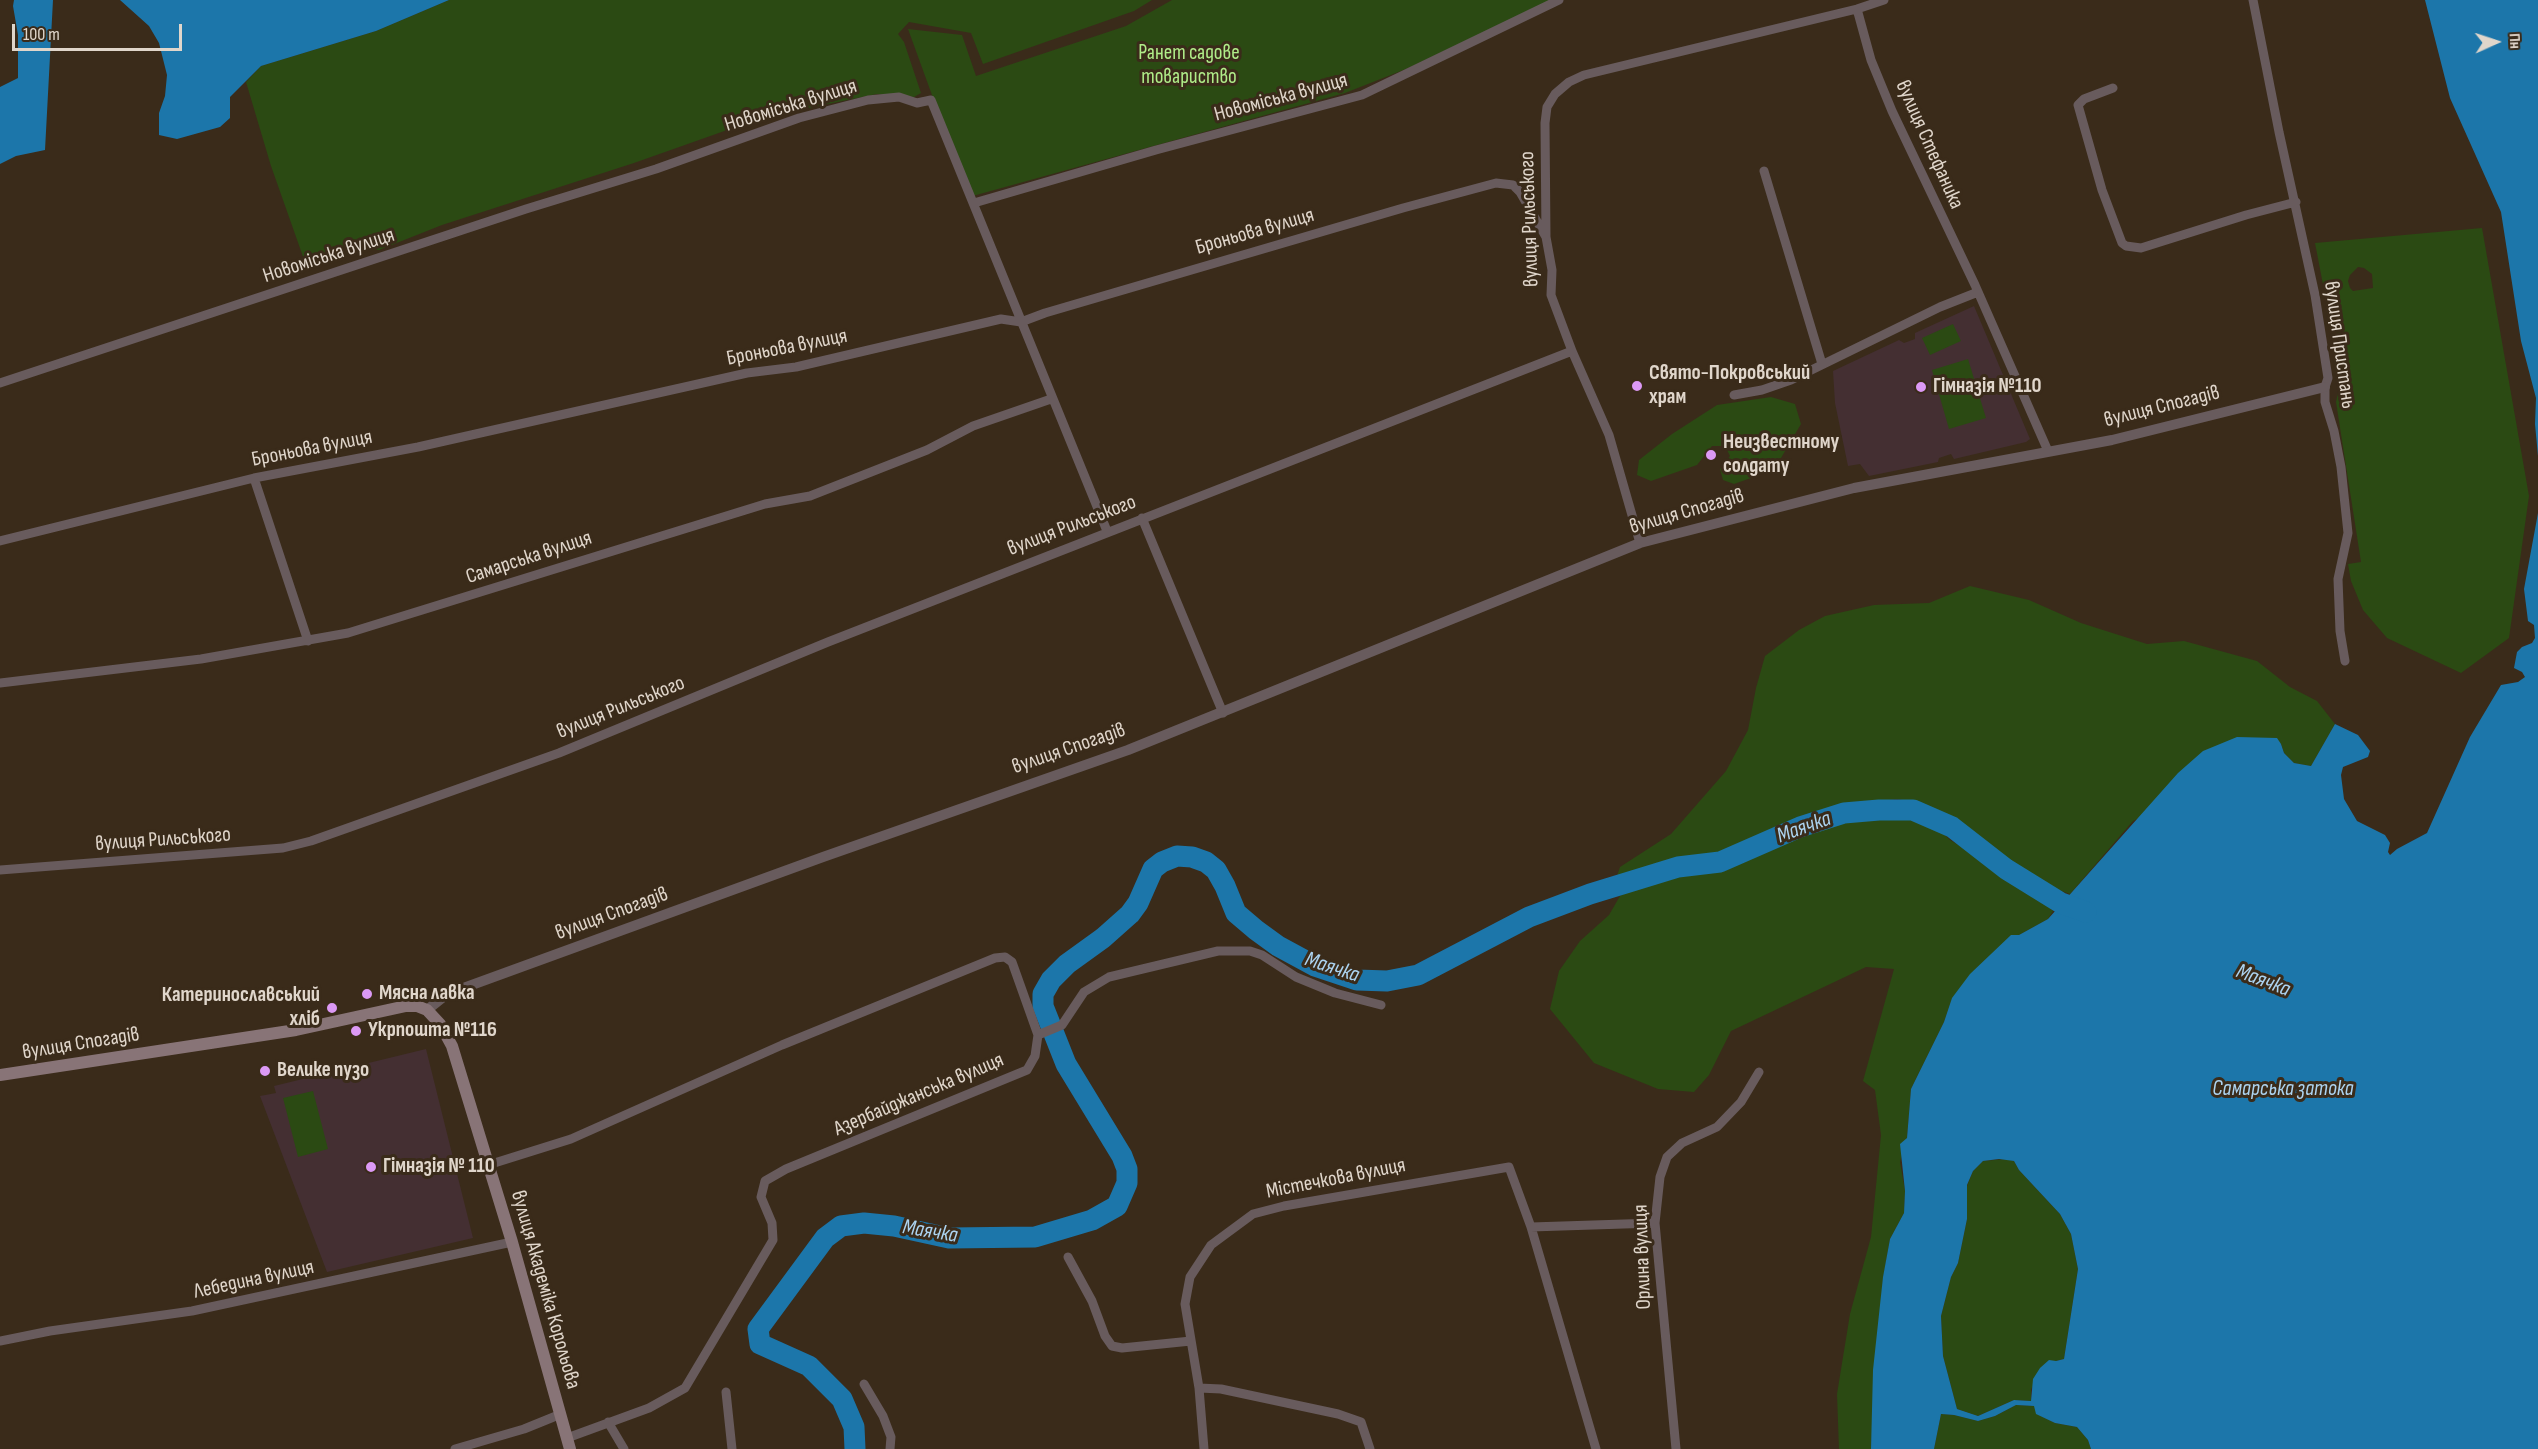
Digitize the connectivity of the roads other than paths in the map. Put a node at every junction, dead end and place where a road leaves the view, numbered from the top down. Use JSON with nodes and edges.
{"nodes":[{"id":1,"x":1559,"y":0,"type":"edge"},
{"id":2,"x":1884,"y":0,"type":"edge"},
{"id":3,"x":2253,"y":0,"type":"edge"},
{"id":4,"x":1857,"y":9,"type":"junction"},
{"id":5,"x":2113,"y":88,"type":"dead end"},
{"id":6,"x":1764,"y":171,"type":"dead end"},
{"id":7,"x":2296,"y":202,"type":"junction"},
{"id":8,"x":974,"y":203,"type":"junction"},
{"id":9,"x":1546,"y":237,"type":"junction"},
{"id":10,"x":1978,"y":292,"type":"junction"},
{"id":11,"x":1021,"y":322,"type":"junction"},
{"id":12,"x":1572,"y":351,"type":"junction"},
{"id":13,"x":1822,"y":364,"type":"junction"},
{"id":14,"x":0,"y":383,"type":"edge"},
{"id":15,"x":2325,"y":387,"type":"junction"},
{"id":16,"x":1734,"y":395,"type":"dead end"},
{"id":17,"x":1052,"y":399,"type":"junction"},
{"id":18,"x":2048,"y":451,"type":"junction"},
{"id":19,"x":254,"y":478,"type":"junction"},
{"id":20,"x":1142,"y":518,"type":"junction"},
{"id":21,"x":1107,"y":531,"type":"junction"},
{"id":22,"x":0,"y":541,"type":"edge"},
{"id":23,"x":1640,"y":543,"type":"junction"},
{"id":24,"x":308,"y":640,"type":"junction"},
{"id":25,"x":2345,"y":662,"type":"dead end"},
{"id":26,"x":0,"y":683,"type":"edge"},
{"id":27,"x":1222,"y":713,"type":"junction"},
{"id":28,"x":0,"y":870,"type":"edge"},
{"id":29,"x":1381,"y":1005,"type":"dead end"},
{"id":30,"x":427,"y":1010,"type":"junction"},
{"id":31,"x":1042,"y":1034,"type":"junction"},
{"id":32,"x":1759,"y":1072,"type":"dead end"},
{"id":33,"x":0,"y":1076,"type":"edge"},
{"id":34,"x":488,"y":1165,"type":"junction"},
{"id":35,"x":1655,"y":1223,"type":"junction"},
{"id":36,"x":1531,"y":1227,"type":"junction"},
{"id":37,"x":512,"y":1242,"type":"junction"},
{"id":38,"x":1068,"y":1257,"type":"dead end"},
{"id":39,"x":0,"y":1341,"type":"edge"},
{"id":40,"x":1191,"y":1341,"type":"junction"},
{"id":41,"x":864,"y":1383,"type":"dead end"},
{"id":42,"x":1199,"y":1388,"type":"junction"},
{"id":43,"x":726,"y":1392,"type":"dead end"},
{"id":44,"x":561,"y":1414,"type":"junction"},
{"id":45,"x":608,"y":1422,"type":"junction"},
{"id":46,"x":569,"y":1444,"type":"edge"},
{"id":47,"x":455,"y":1449,"type":"edge"},
{"id":48,"x":624,"y":1449,"type":"edge"},
{"id":49,"x":732,"y":1449,"type":"edge"},
{"id":50,"x":890,"y":1449,"type":"edge"},
{"id":51,"x":1204,"y":1449,"type":"edge"},
{"id":52,"x":1370,"y":1449,"type":"edge"},
{"id":53,"x":1596,"y":1449,"type":"edge"},
{"id":54,"x":1676,"y":1449,"type":"edge"}],
"edges":[{"from":1,"to":8,"type":"street","name":"Новоміська вулиця"},
{"from":2,"to":4,"type":"street","name":"вулиця Рильського"},
{"from":3,"to":7,"type":"street","name":"вулиця Пристань"},
{"from":4,"to":9,"type":"street","name":"вулиця Рильського"},
{"from":4,"to":10,"type":"street","name":"вулиця Стефаника"},
{"from":5,"to":7,"type":"street"},
{"from":6,"to":13,"type":"street"},
{"from":7,"to":15,"type":"street","name":"вулиця Пристань"},
{"from":8,"to":11,"type":"street"},
{"from":8,"to":14,"type":"street","name":"Новоміська вулиця"},
{"from":9,"to":11,"type":"street","name":"Броньова вулиця"},
{"from":9,"to":12,"type":"street","name":"вулиця Рильського"},
{"from":10,"to":13,"type":"street"},
{"from":10,"to":18,"type":"street","name":"вулиця Стефаника"},
{"from":11,"to":17,"type":"street"},
{"from":11,"to":19,"type":"street","name":"Броньова вулиця"},
{"from":12,"to":20,"type":"street","name":"вулиця Рильського"},
{"from":12,"to":23,"type":"street"},
{"from":13,"to":16,"type":"street"},
{"from":15,"to":18,"type":"street","name":"вулиця Спогадів"},
{"from":15,"to":25,"type":"street","name":"вулиця Пристань"},
{"from":17,"to":21,"type":"street"},
{"from":17,"to":24,"type":"street","name":"Самарська вулиця"},
{"from":18,"to":23,"type":"street","name":"вулиця Спогадів"},
{"from":19,"to":22,"type":"street","name":"Броньова вулиця"},
{"from":19,"to":24,"type":"street"},
{"from":20,"to":21,"type":"street","name":"вулиця Рильського"},
{"from":20,"to":27,"type":"street"},
{"from":21,"to":28,"type":"street","name":"вулиця Рильського"},
{"from":23,"to":27,"type":"street","name":"вулиця Спогадів"},
{"from":24,"to":26,"type":"street","name":"Самарська вулиця"},
{"from":27,"to":30,"type":"street","name":"вулиця Спогадів"},
{"from":29,"to":31,"type":"street"},
{"from":30,"to":33,"type":"main road","name":"вулиця Спогадів"},
{"from":30,"to":34,"type":"main road","name":"вулиця Академіка Корольова"},
{"from":31,"to":34,"type":"street"},
{"from":31,"to":45,"type":"street","name":"Азербайджанська вулиця"},
{"from":32,"to":35,"type":"street","name":"Орлина вулиця"},
{"from":34,"to":37,"type":"main road","name":"вулиця Академіка Корольова"},
{"from":35,"to":36,"type":"street"},
{"from":35,"to":54,"type":"street","name":"Орлина вулиця"},
{"from":36,"to":40,"type":"street","name":"Містечкова вулиця"},
{"from":36,"to":53,"type":"street"},
{"from":37,"to":39,"type":"street","name":"Лебедина вулиця"},
{"from":37,"to":44,"type":"main road","name":"вулиця Академіка Корольова"},
{"from":38,"to":40,"type":"street"},
{"from":40,"to":42,"type":"street","name":"Містечкова вулиця"},
{"from":41,"to":50,"type":"street"},
{"from":42,"to":51,"type":"street","name":"Містечкова вулиця"},
{"from":42,"to":52,"type":"street"},
{"from":43,"to":49,"type":"street"},
{"from":44,"to":46,"type":"main road","name":"вулиця Академіка Корольова"},
{"from":44,"to":47,"type":"street"},
{"from":45,"to":46,"type":"street","name":"Азербайджанська вулиця"},
{"from":45,"to":48,"type":"street"}]}
